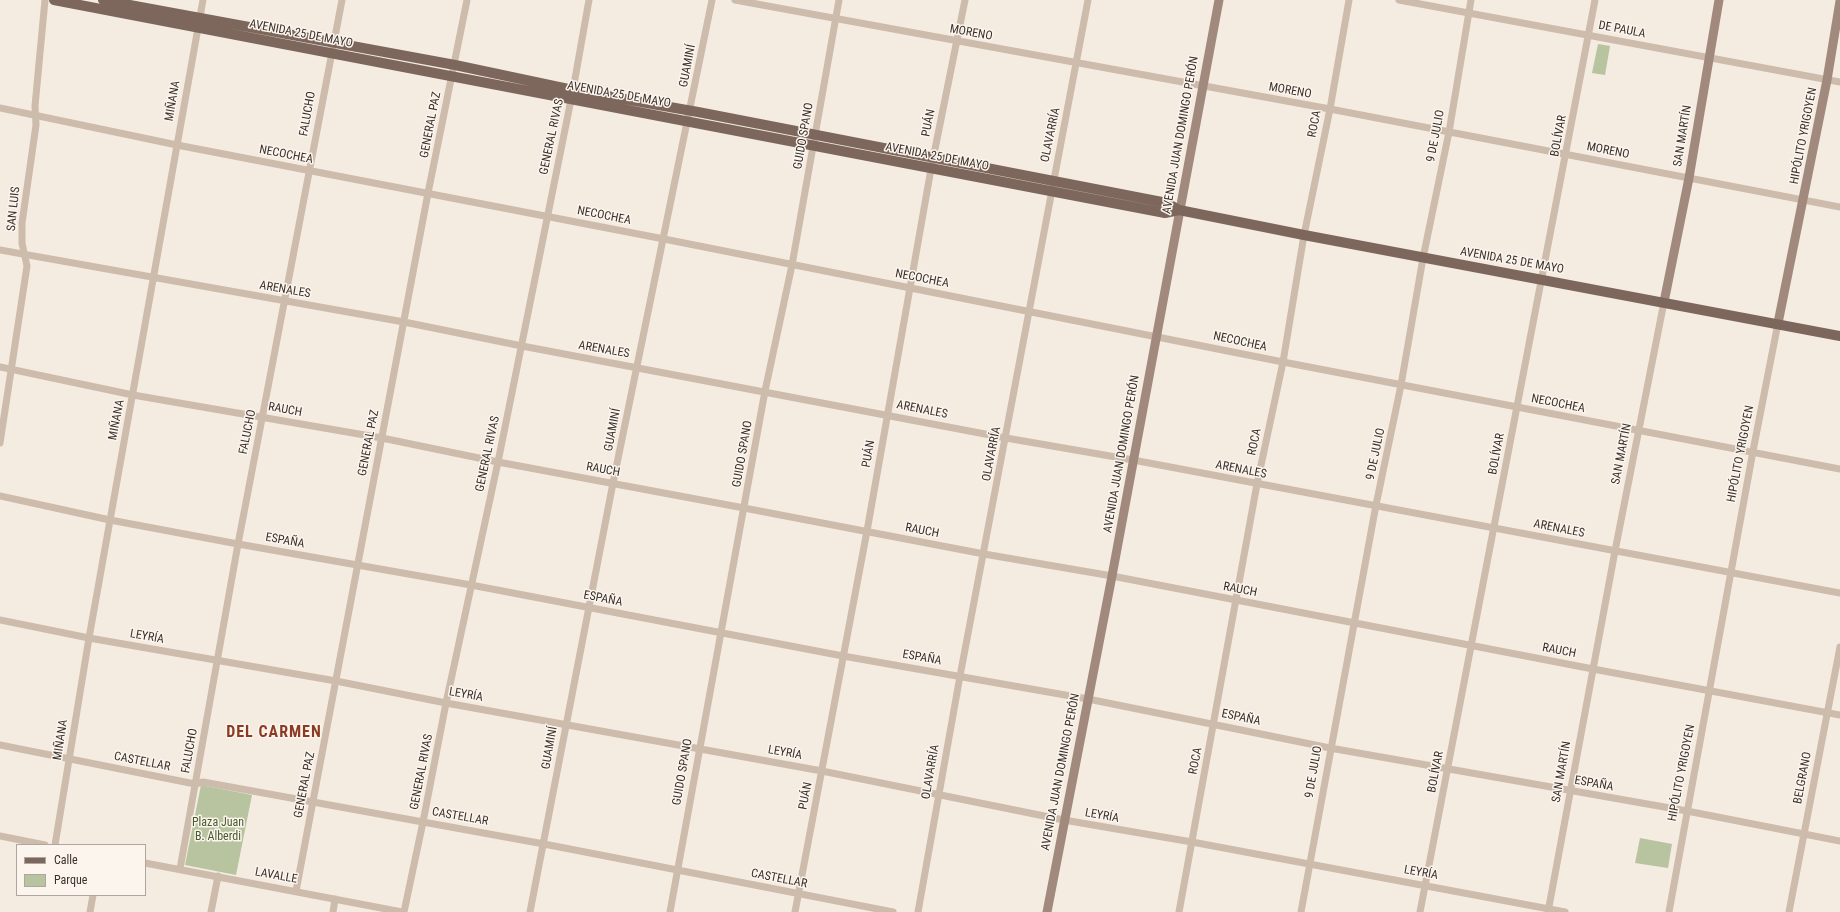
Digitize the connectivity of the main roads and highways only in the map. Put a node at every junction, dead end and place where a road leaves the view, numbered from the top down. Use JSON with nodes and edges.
{"nodes":[{"id":1,"x":54,"y":0,"type":"edge"},
{"id":2,"x":103,"y":0,"type":"edge"},
{"id":3,"x":1219,"y":0,"type":"edge"},
{"id":4,"x":1718,"y":0,"type":"edge"},
{"id":5,"x":1840,"y":1,"type":"edge"},
{"id":6,"x":198,"y":23,"type":"junction"},
{"id":7,"x":331,"y":48,"type":"junction"},
{"id":8,"x":572,"y":95,"type":"junction"},
{"id":9,"x":689,"y":116,"type":"junction"},
{"id":10,"x":932,"y":164,"type":"junction"},
{"id":11,"x":1179,"y":210,"type":"junction"},
{"id":12,"x":1664,"y":302,"type":"junction"},
{"id":13,"x":1778,"y":323,"type":"junction"},
{"id":14,"x":1840,"y":336,"type":"edge"},
{"id":15,"x":1047,"y":912,"type":"edge"}],
"edges":[{"from":1,"to":6,"type":"main road","name":"AVENIDA 25 DE MAYO"},
{"from":2,"to":6,"type":"main road","name":"AVENIDA 25 DE MAYO"},
{"from":3,"to":11,"type":"main road","name":"AVENIDA JUAN DOMINGO PERÓN"},
{"from":4,"to":12,"type":"main road","name":"SAN MARTÍN"},
{"from":5,"to":13,"type":"main road","name":"HIPÓLITO YRIGOYEN"},
{"from":6,"to":7,"type":"main road","name":"AVENIDA 25 DE MAYO"},
{"from":7,"to":8,"type":"main road","name":"AVENIDA 25 DE MAYO"},
{"from":7,"to":8,"type":"main road","name":"AVENIDA 25 DE MAYO"},
{"from":8,"to":9,"type":"main road","name":"AVENIDA 25 DE MAYO"},
{"from":9,"to":10,"type":"main road","name":"AVENIDA 25 DE MAYO"},
{"from":9,"to":10,"type":"main road","name":"AVENIDA 25 DE MAYO"},
{"from":10,"to":11,"type":"main road","name":"AVENIDA 25 DE MAYO"},
{"from":10,"to":11,"type":"main road","name":"AVENIDA 25 DE MAYO"},
{"from":11,"to":12,"type":"main road","name":"AVENIDA 25 DE MAYO"},
{"from":11,"to":15,"type":"main road","name":"AVENIDA JUAN DOMINGO PERÓN"},
{"from":12,"to":13,"type":"main road","name":"AVENIDA 25 DE MAYO"},
{"from":13,"to":14,"type":"main road","name":"AVENIDA 25 DE MAYO"}]}
